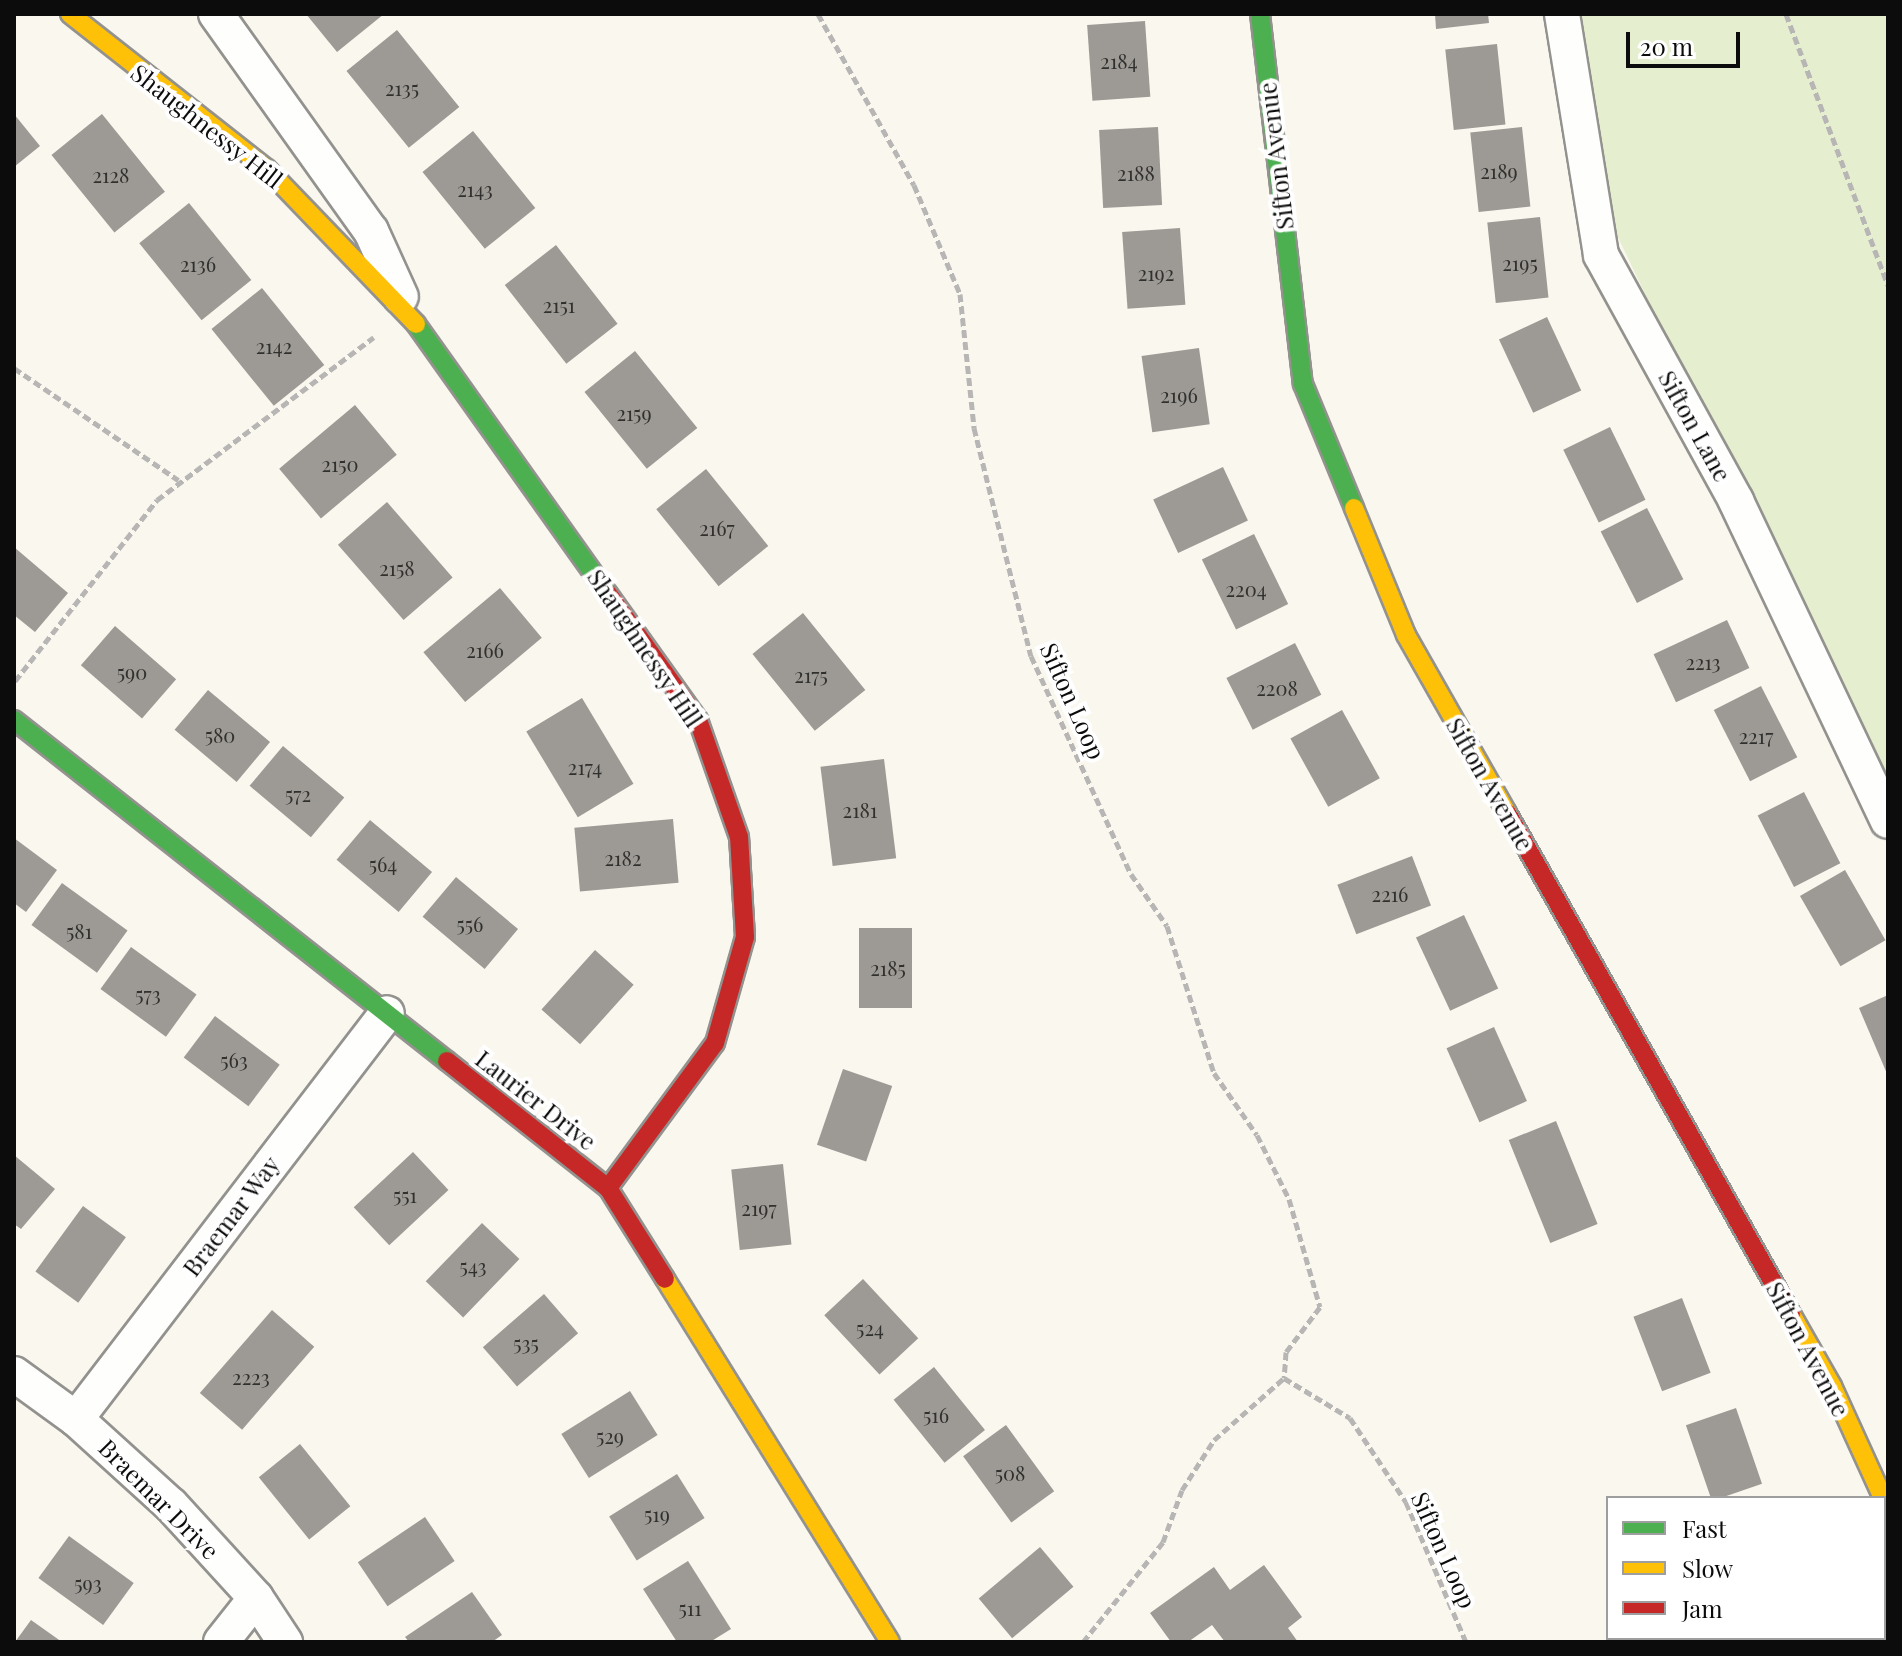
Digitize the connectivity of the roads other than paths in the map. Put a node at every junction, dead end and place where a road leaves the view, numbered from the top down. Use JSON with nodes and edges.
{"nodes":[{"id":1,"x":70,"y":14,"type":"edge"},
{"id":2,"x":216,"y":14,"type":"edge"},
{"id":3,"x":1260,"y":14,"type":"edge"},
{"id":4,"x":1562,"y":14,"type":"edge"},
{"id":5,"x":408,"y":312,"type":"junction"},
{"id":6,"x":14,"y":720,"type":"edge"},
{"id":7,"x":1888,"y":821,"type":"edge"},
{"id":8,"x":387,"y":1013,"type":"junction"},
{"id":9,"x":608,"y":1188,"type":"junction"},
{"id":10,"x":14,"y":1374,"type":"edge"},
{"id":11,"x":76,"y":1419,"type":"junction"},
{"id":12,"x":1883,"y":1496,"type":"edge"},
{"id":13,"x":256,"y":1598,"type":"junction"},
{"id":14,"x":221,"y":1642,"type":"edge"},
{"id":15,"x":285,"y":1642,"type":"edge"},
{"id":16,"x":890,"y":1642,"type":"edge"}],
"edges":[{"from":1,"to":5,"type":"street","name":"Shaughnessy Hill"},
{"from":2,"to":5,"type":"street","name":"Shaughnessy Hill"},
{"from":3,"to":12,"type":"street","name":"Sifton Avenue"},
{"from":4,"to":7,"type":"street","name":"Sifton Lane"},
{"from":5,"to":9,"type":"street","name":"Shaughnessy Hill"},
{"from":6,"to":8,"type":"street","name":"Laurier Drive"},
{"from":8,"to":9,"type":"street","name":"Laurier Drive"},
{"from":8,"to":11,"type":"street","name":"Braemar Way"},
{"from":9,"to":16,"type":"street","name":"Laurier Drive"},
{"from":10,"to":11,"type":"street","name":"Braemar Drive"},
{"from":11,"to":13,"type":"street","name":"Braemar Drive"},
{"from":13,"to":14,"type":"street"},
{"from":13,"to":15,"type":"street","name":"Braemar Drive"}]}
